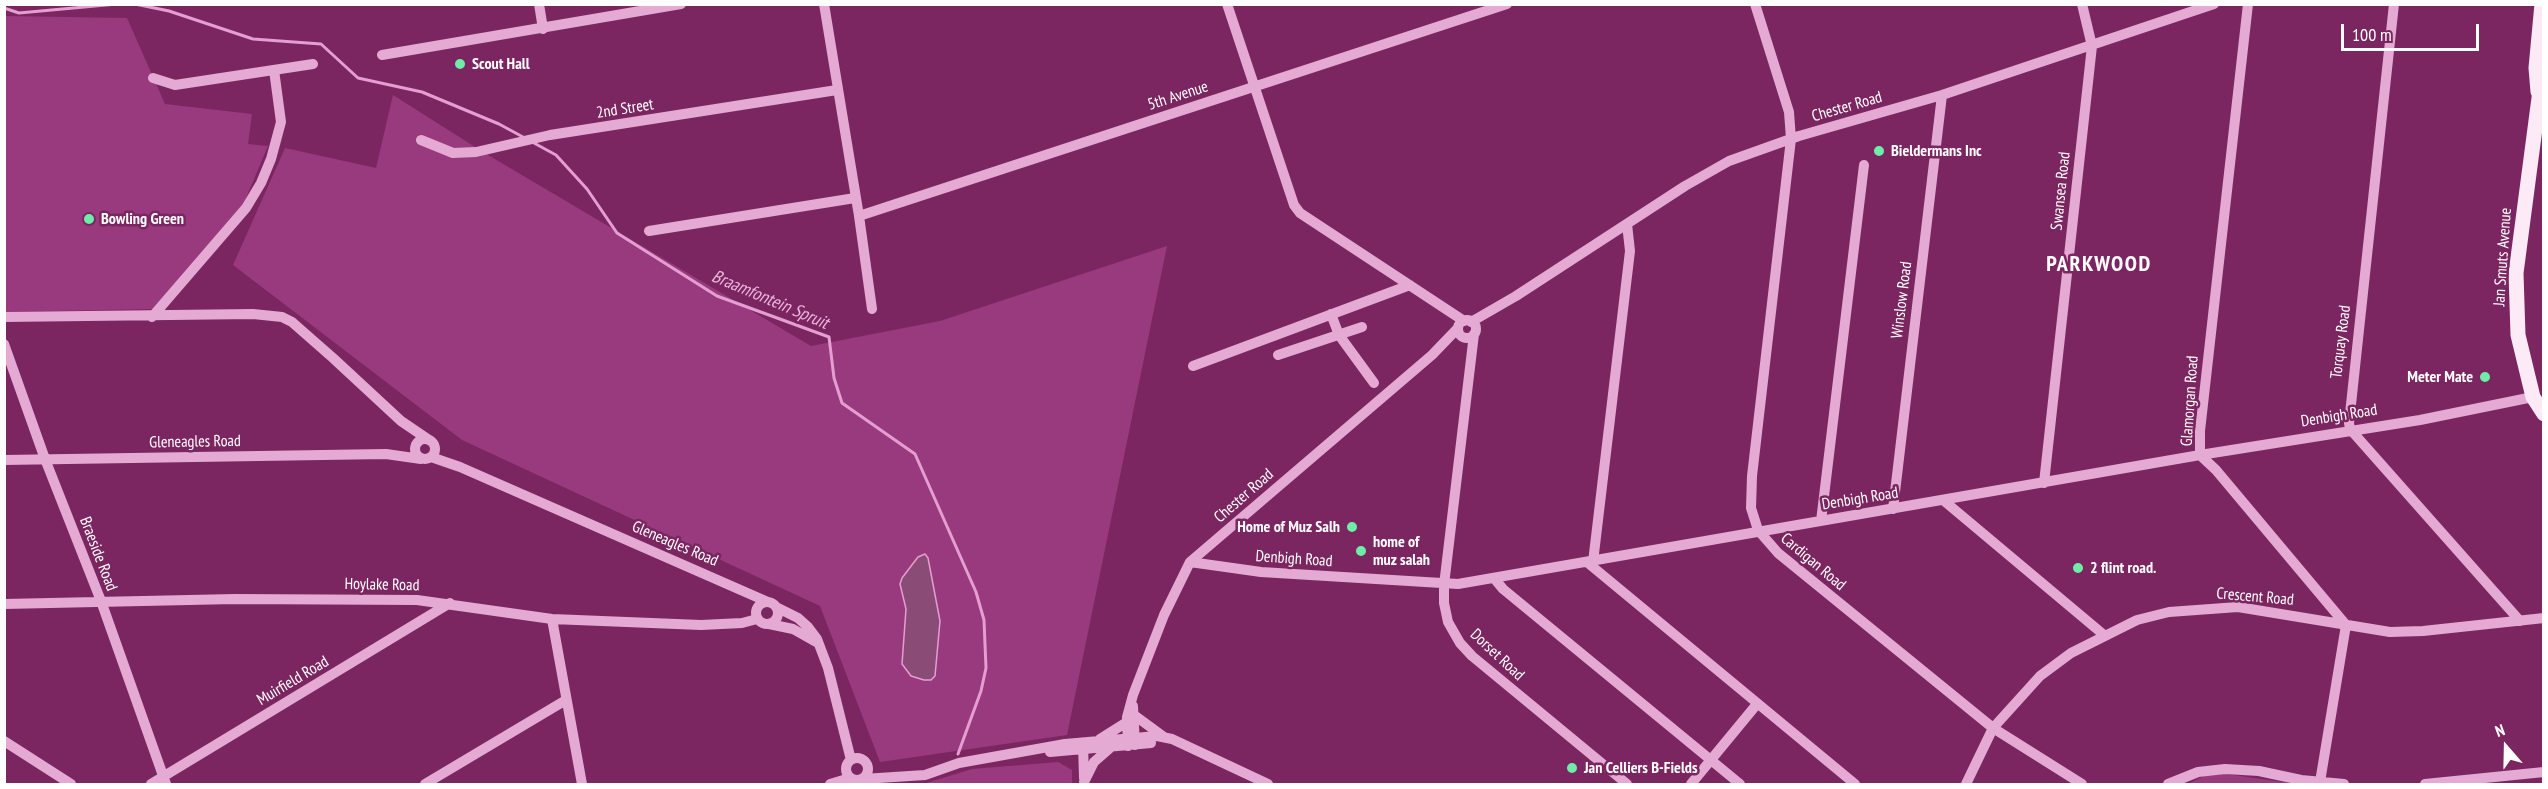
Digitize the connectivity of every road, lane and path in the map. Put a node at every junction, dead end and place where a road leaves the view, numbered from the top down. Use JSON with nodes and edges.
{"nodes":[{"id":1,"x":539,"y":4,"type":"edge"},
{"id":2,"x":681,"y":4,"type":"edge"},
{"id":3,"x":824,"y":4,"type":"edge"},
{"id":4,"x":1227,"y":4,"type":"edge"},
{"id":5,"x":1507,"y":4,"type":"edge"},
{"id":6,"x":1755,"y":4,"type":"edge"},
{"id":7,"x":2082,"y":4,"type":"edge"},
{"id":8,"x":2214,"y":4,"type":"edge"},
{"id":9,"x":2248,"y":4,"type":"edge"},
{"id":10,"x":2394,"y":4,"type":"edge"},
{"id":11,"x":2542,"y":4,"type":"edge"},
{"id":12,"x":543,"y":29,"type":"junction"},
{"id":13,"x":2092,"y":46,"type":"junction"},
{"id":14,"x":382,"y":55,"type":"dead end"},
{"id":15,"x":313,"y":64,"type":"dead end"},
{"id":16,"x":274,"y":70,"type":"junction"},
{"id":17,"x":153,"y":78,"type":"dead end"},
{"id":18,"x":2544,"y":82,"type":"edge"},
{"id":19,"x":1254,"y":87,"type":"junction"},
{"id":20,"x":837,"y":90,"type":"junction"},
{"id":21,"x":1941,"y":95,"type":"junction"},
{"id":22,"x":2539,"y":98,"type":"junction"},
{"id":23,"x":1791,"y":139,"type":"junction"},
{"id":24,"x":421,"y":140,"type":"dead end"},
{"id":25,"x":1864,"y":165,"type":"dead end"},
{"id":26,"x":2537,"y":165,"type":"edge"},
{"id":27,"x":855,"y":198,"type":"junction"},
{"id":28,"x":859,"y":216,"type":"junction"},
{"id":29,"x":1628,"y":224,"type":"junction"},
{"id":30,"x":649,"y":231,"type":"dead end"},
{"id":31,"x":1410,"y":285,"type":"junction"},
{"id":32,"x":872,"y":309,"type":"dead end"},
{"id":33,"x":1331,"y":314,"type":"junction"},
{"id":34,"x":4,"y":317,"type":"edge"},
{"id":35,"x":152,"y":317,"type":"junction"},
{"id":36,"x":1362,"y":327,"type":"dead end"},
{"id":37,"x":1466,"y":329,"type":"junction"},
{"id":38,"x":1339,"y":335,"type":"junction"},
{"id":39,"x":4,"y":344,"type":"edge"},
{"id":40,"x":1278,"y":355,"type":"dead end"},
{"id":41,"x":1193,"y":366,"type":"dead end"},
{"id":42,"x":1374,"y":383,"type":"dead end"},
{"id":43,"x":2533,"y":397,"type":"junction"},
{"id":44,"x":2544,"y":414,"type":"edge"},
{"id":45,"x":2350,"y":429,"type":"junction"},
{"id":46,"x":425,"y":449,"type":"junction"},
{"id":47,"x":2200,"y":454,"type":"junction"},
{"id":48,"x":45,"y":459,"type":"junction"},
{"id":49,"x":4,"y":460,"type":"edge"},
{"id":50,"x":2044,"y":483,"type":"junction"},
{"id":51,"x":1943,"y":500,"type":"junction"},
{"id":52,"x":1893,"y":509,"type":"junction"},
{"id":53,"x":1821,"y":521,"type":"junction"},
{"id":54,"x":1758,"y":530,"type":"junction"},
{"id":55,"x":1190,"y":562,"type":"junction"},
{"id":56,"x":1591,"y":562,"type":"junction"},
{"id":57,"x":1494,"y":578,"type":"junction"},
{"id":58,"x":1444,"y":585,"type":"junction"},
{"id":59,"x":745,"y":592,"type":"junction"},
{"id":60,"x":101,"y":601,"type":"junction"},
{"id":61,"x":450,"y":603,"type":"junction"},
{"id":62,"x":4,"y":604,"type":"edge"},
{"id":63,"x":772,"y":604,"type":"junction"},
{"id":64,"x":757,"y":615,"type":"junction"},
{"id":65,"x":2544,"y":618,"type":"edge"},
{"id":66,"x":552,"y":619,"type":"junction"},
{"id":67,"x":2520,"y":621,"type":"junction"},
{"id":68,"x":769,"y":624,"type":"junction"},
{"id":69,"x":2346,"y":625,"type":"junction"},
{"id":70,"x":2104,"y":635,"type":"junction"},
{"id":71,"x":819,"y":644,"type":"junction"},
{"id":72,"x":566,"y":700,"type":"junction"},
{"id":73,"x":1757,"y":704,"type":"junction"},
{"id":74,"x":1131,"y":718,"type":"junction"},
{"id":75,"x":1993,"y":728,"type":"junction"},
{"id":76,"x":1164,"y":737,"type":"junction"},
{"id":77,"x":4,"y":741,"type":"edge"},
{"id":78,"x":1097,"y":741,"type":"junction"},
{"id":79,"x":1132,"y":742,"type":"junction"},
{"id":80,"x":1177,"y":742,"type":"junction"},
{"id":81,"x":1083,"y":746,"type":"junction"},
{"id":82,"x":1110,"y":748,"type":"junction"},
{"id":83,"x":851,"y":760,"type":"junction"},
{"id":84,"x":1711,"y":761,"type":"junction"},
{"id":85,"x":867,"y":763,"type":"junction"},
{"id":86,"x":2544,"y":772,"type":"edge"},
{"id":87,"x":887,"y":777,"type":"junction"},
{"id":88,"x":850,"y":778,"type":"junction"},
{"id":89,"x":863,"y":779,"type":"junction"},
{"id":90,"x":164,"y":781,"type":"edge"},
{"id":91,"x":2320,"y":782,"type":"junction"},
{"id":92,"x":1084,"y":783,"type":"edge"},
{"id":93,"x":71,"y":784,"type":"edge"},
{"id":94,"x":151,"y":784,"type":"edge"},
{"id":95,"x":425,"y":784,"type":"edge"},
{"id":96,"x":582,"y":784,"type":"edge"},
{"id":97,"x":830,"y":784,"type":"edge"},
{"id":98,"x":1268,"y":784,"type":"edge"},
{"id":99,"x":1627,"y":784,"type":"edge"},
{"id":100,"x":1691,"y":784,"type":"edge"},
{"id":101,"x":1740,"y":784,"type":"edge"},
{"id":102,"x":1855,"y":784,"type":"edge"},
{"id":103,"x":1965,"y":784,"type":"edge"},
{"id":104,"x":2082,"y":784,"type":"edge"},
{"id":105,"x":2168,"y":784,"type":"edge"},
{"id":106,"x":2344,"y":784,"type":"edge"},
{"id":107,"x":2425,"y":784,"type":"edge"}],
"edges":[{"from":1,"to":12,"type":"street"},
{"from":2,"to":12,"type":"street"},
{"from":3,"to":20,"type":"street"},
{"from":4,"to":19,"type":"street"},
{"from":5,"to":19,"type":"street","name":"5th Avenue"},
{"from":6,"to":23,"type":"street","name":"Cardigan Road"},
{"from":7,"to":13,"type":"street","name":"Swansea Road"},
{"from":8,"to":13,"type":"street","name":"Chester Road"},
{"from":9,"to":47,"type":"street","name":"Glamorgan Road"},
{"from":10,"to":45,"type":"street","name":"Torquay Road"},
{"from":11,"to":22,"type":"main road","name":"Jan Smuts Avenue"},
{"from":12,"to":14,"type":"street"},
{"from":13,"to":21,"type":"street","name":"Chester Road"},
{"from":13,"to":50,"type":"street","name":"Swansea Road"},
{"from":15,"to":16,"type":"street"},
{"from":16,"to":17,"type":"street"},
{"from":16,"to":35,"type":"street"},
{"from":18,"to":22,"type":"main road","name":"Jan Smuts Avenue"},
{"from":19,"to":28,"type":"street","name":"5th Avenue"},
{"from":19,"to":31,"type":"street","name":"Dorset Road"},
{"from":20,"to":24,"type":"street","name":"2nd Street"},
{"from":20,"to":27,"type":"street"},
{"from":21,"to":23,"type":"street","name":"Chester Road"},
{"from":21,"to":52,"type":"street","name":"Winslow Road"},
{"from":22,"to":26,"type":"main road","name":"Jan Smuts Avenue"},
{"from":23,"to":29,"type":"street","name":"Chester Road"},
{"from":23,"to":54,"type":"street","name":"Cardigan Road"},
{"from":25,"to":53,"type":"street"},
{"from":26,"to":43,"type":"main road","name":"Jan Smuts Avenue"},
{"from":27,"to":28,"type":"street"},
{"from":27,"to":30,"type":"street"},
{"from":28,"to":32,"type":"street"},
{"from":29,"to":37,"type":"street","name":"Chester Road"},
{"from":29,"to":56,"type":"street"},
{"from":31,"to":33,"type":"street"},
{"from":31,"to":37,"type":"street","name":"Dorset Road"},
{"from":33,"to":38,"type":"street"},
{"from":33,"to":41,"type":"street"},
{"from":34,"to":35,"type":"street"},
{"from":35,"to":46,"type":"street"},
{"from":36,"to":38,"type":"street"},
{"from":37,"to":55,"type":"street","name":"Chester Road"},
{"from":37,"to":58,"type":"street","name":"Dorset Road"},
{"from":38,"to":40,"type":"street"},
{"from":38,"to":42,"type":"street"},
{"from":39,"to":48,"type":"street","name":"Braeside Road"},
{"from":43,"to":44,"type":"main road","name":"Jan Smuts Avenue"},
{"from":43,"to":45,"type":"street","name":"Denbigh Road"},
{"from":45,"to":47,"type":"street","name":"Denbigh Road"},
{"from":45,"to":67,"type":"street"},
{"from":46,"to":48,"type":"street","name":"Gleneagles Road"},
{"from":46,"to":59,"type":"street","name":"Gleneagles Road"},
{"from":47,"to":50,"type":"street","name":"Denbigh Road"},
{"from":47,"to":69,"type":"street","name":"Glamorgan Road"},
{"from":48,"to":49,"type":"street","name":"Gleneagles Road"},
{"from":48,"to":60,"type":"street","name":"Braeside Road"},
{"from":50,"to":51,"type":"street","name":"Denbigh Road"},
{"from":51,"to":52,"type":"street","name":"Denbigh Road"},
{"from":51,"to":70,"type":"street"},
{"from":52,"to":53,"type":"street","name":"Denbigh Road"},
{"from":53,"to":54,"type":"street","name":"Denbigh Road"},
{"from":54,"to":56,"type":"street","name":"Denbigh Road"},
{"from":54,"to":75,"type":"street","name":"Cardigan Road"},
{"from":55,"to":58,"type":"street","name":"Denbigh Road"},
{"from":55,"to":74,"type":"street","name":"Chester Road"},
{"from":56,"to":57,"type":"street","name":"Denbigh Road"},
{"from":56,"to":73,"type":"street"},
{"from":57,"to":58,"type":"street","name":"Denbigh Road"},
{"from":57,"to":84,"type":"street"},
{"from":58,"to":99,"type":"street","name":"Dorset Road"},
{"from":59,"to":63,"type":"street","name":"Gleneagles Road"},
{"from":59,"to":64,"type":"street"},
{"from":60,"to":61,"type":"street","name":"Hoylake Road"},
{"from":60,"to":62,"type":"street","name":"Hoylake Road"},
{"from":60,"to":90,"type":"street","name":"Braeside Road"},
{"from":61,"to":66,"type":"street","name":"Hoylake Road"},
{"from":61,"to":90,"type":"street","name":"Muirfield Road"},
{"from":63,"to":64,"type":"street"},
{"from":63,"to":68,"type":"street"},
{"from":63,"to":71,"type":"street","name":"Gleneagles Road"},
{"from":64,"to":66,"type":"street","name":"Hoylake Road"},
{"from":64,"to":68,"type":"street"},
{"from":65,"to":67,"type":"street","name":"Crescent Road"},
{"from":66,"to":72,"type":"street"},
{"from":67,"to":69,"type":"street","name":"Crescent Road"},
{"from":68,"to":71,"type":"street"},
{"from":69,"to":70,"type":"street","name":"Crescent Road"},
{"from":69,"to":91,"type":"street"},
{"from":70,"to":75,"type":"street","name":"Crescent Road"},
{"from":71,"to":83,"type":"street","name":"Gleneagles Road"},
{"from":72,"to":95,"type":"street"},
{"from":72,"to":96,"type":"street"},
{"from":73,"to":84,"type":"street"},
{"from":73,"to":102,"type":"street"},
{"from":74,"to":76,"type":"street"},
{"from":74,"to":78,"type":"street"},
{"from":74,"to":79,"type":"street","name":"Chester Road"},
{"from":75,"to":103,"type":"street","name":"Crescent Road"},
{"from":75,"to":104,"type":"street","name":"Cardigan Road"},
{"from":76,"to":79,"type":"street"},
{"from":76,"to":80,"type":"street"},
{"from":77,"to":93,"type":"street"},
{"from":78,"to":79,"type":"street"},
{"from":78,"to":81,"type":"street"},
{"from":79,"to":80,"type":"street"},
{"from":79,"to":82,"type":"street"},
{"from":80,"to":98,"type":"street"},
{"from":81,"to":82,"type":"street"},
{"from":81,"to":87,"type":"street"},
{"from":81,"to":92,"type":"street"},
{"from":82,"to":92,"type":"street"},
{"from":83,"to":85,"type":"street"},
{"from":83,"to":88,"type":"street"},
{"from":84,"to":100,"type":"street"},
{"from":84,"to":101,"type":"street"},
{"from":85,"to":87,"type":"street"},
{"from":85,"to":89,"type":"street"},
{"from":86,"to":107,"type":"street"},
{"from":87,"to":89,"type":"street"},
{"from":88,"to":89,"type":"street"},
{"from":88,"to":97,"type":"street"},
{"from":90,"to":94,"type":"street","name":"Muirfield Road"},
{"from":91,"to":105,"type":"street"},
{"from":91,"to":106,"type":"street"}]}
